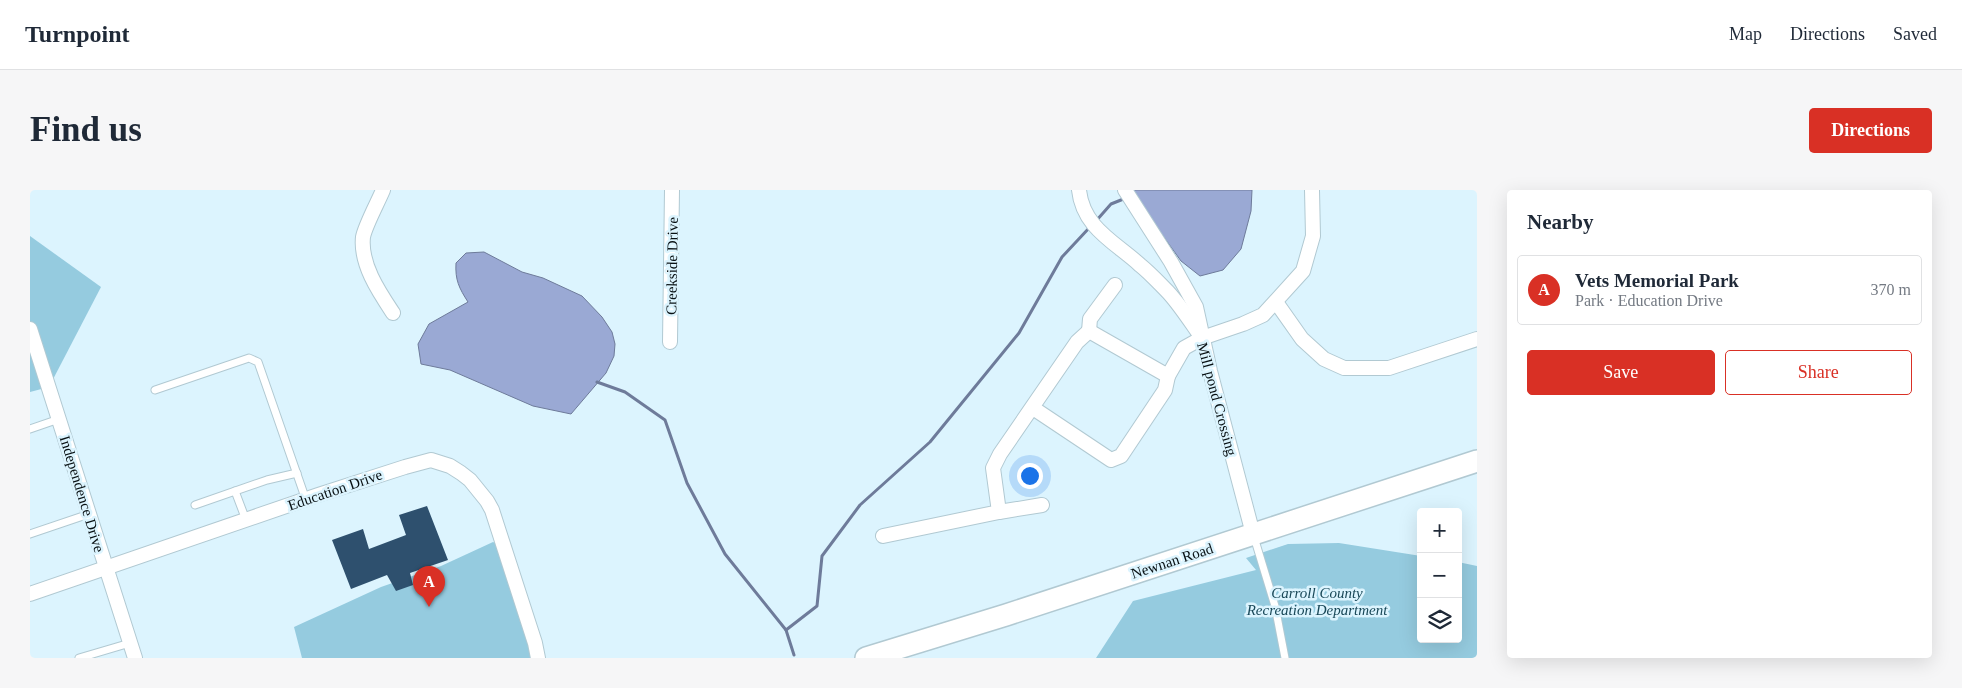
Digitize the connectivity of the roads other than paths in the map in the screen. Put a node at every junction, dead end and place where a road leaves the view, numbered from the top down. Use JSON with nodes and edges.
{"nodes":[{"id":1,"x":383,"y":190,"type":"edge"},
{"id":2,"x":672,"y":190,"type":"edge"},
{"id":3,"x":1079,"y":190,"type":"edge"},
{"id":4,"x":1125,"y":190,"type":"edge"},
{"id":5,"x":1312,"y":190,"type":"edge"},
{"id":6,"x":1115,"y":285,"type":"dead end"},
{"id":7,"x":1276,"y":302,"type":"junction"},
{"id":8,"x":393,"y":313,"type":"dead end"},
{"id":9,"x":30,"y":329,"type":"edge"},
{"id":10,"x":1089,"y":331,"type":"junction"},
{"id":11,"x":1202,"y":338,"type":"junction"},
{"id":12,"x":1477,"y":339,"type":"edge"},
{"id":13,"x":670,"y":342,"type":"dead end"},
{"id":14,"x":1168,"y":376,"type":"junction"},
{"id":15,"x":155,"y":390,"type":"dead end"},
{"id":16,"x":1033,"y":408,"type":"junction"},
{"id":17,"x":59,"y":419,"type":"junction"},
{"id":18,"x":30,"y":429,"type":"edge"},
{"id":19,"x":1477,"y":461,"type":"edge"},
{"id":20,"x":298,"y":473,"type":"junction"},
{"id":21,"x":235,"y":491,"type":"junction"},
{"id":22,"x":306,"y":500,"type":"junction"},
{"id":23,"x":195,"y":505,"type":"dead end"},
{"id":24,"x":1042,"y":505,"type":"dead end"},
{"id":25,"x":999,"y":512,"type":"junction"},
{"id":26,"x":89,"y":514,"type":"junction"},
{"id":27,"x":246,"y":520,"type":"junction"},
{"id":28,"x":30,"y":534,"type":"edge"},
{"id":29,"x":1253,"y":534,"type":"junction"},
{"id":30,"x":883,"y":536,"type":"dead end"},
{"id":31,"x":106,"y":569,"type":"junction"},
{"id":32,"x":30,"y":594,"type":"edge"},
{"id":33,"x":130,"y":643,"type":"junction"},
{"id":34,"x":79,"y":658,"type":"edge"},
{"id":35,"x":135,"y":658,"type":"edge"},
{"id":36,"x":540,"y":658,"type":"edge"},
{"id":37,"x":866,"y":658,"type":"edge"},
{"id":38,"x":1286,"y":658,"type":"edge"}],
"edges":[{"from":1,"to":8,"type":"street"},
{"from":2,"to":13,"type":"street","name":"Creekside Drive"},
{"from":3,"to":11,"type":"street","name":"Mill pond Crossing"},
{"from":4,"to":11,"type":"street"},
{"from":5,"to":7,"type":"street"},
{"from":6,"to":10,"type":"street"},
{"from":7,"to":11,"type":"street"},
{"from":7,"to":12,"type":"street"},
{"from":9,"to":17,"type":"street","name":"Independence Drive"},
{"from":10,"to":14,"type":"street"},
{"from":10,"to":16,"type":"street"},
{"from":11,"to":14,"type":"street"},
{"from":11,"to":29,"type":"street","name":"Mill pond Crossing"},
{"from":14,"to":16,"type":"street"},
{"from":15,"to":20,"type":"lane"},
{"from":16,"to":25,"type":"street"},
{"from":17,"to":18,"type":"lane"},
{"from":17,"to":26,"type":"street","name":"Independence Drive"},
{"from":19,"to":29,"type":"main road","name":"Newnan Road"},
{"from":20,"to":21,"type":"lane"},
{"from":20,"to":22,"type":"lane"},
{"from":21,"to":23,"type":"lane"},
{"from":21,"to":27,"type":"lane"},
{"from":22,"to":27,"type":"street","name":"Education Drive"},
{"from":22,"to":36,"type":"street","name":"Education Drive"},
{"from":24,"to":25,"type":"street"},
{"from":25,"to":30,"type":"street"},
{"from":26,"to":28,"type":"lane"},
{"from":26,"to":31,"type":"street","name":"Independence Drive"},
{"from":27,"to":31,"type":"street","name":"Education Drive"},
{"from":29,"to":37,"type":"main road","name":"Newnan Road"},
{"from":29,"to":38,"type":"lane"},
{"from":31,"to":32,"type":"street","name":"Education Drive"},
{"from":31,"to":33,"type":"street","name":"Independence Drive"},
{"from":33,"to":34,"type":"lane"},
{"from":33,"to":35,"type":"street","name":"Independence Drive"}]}
